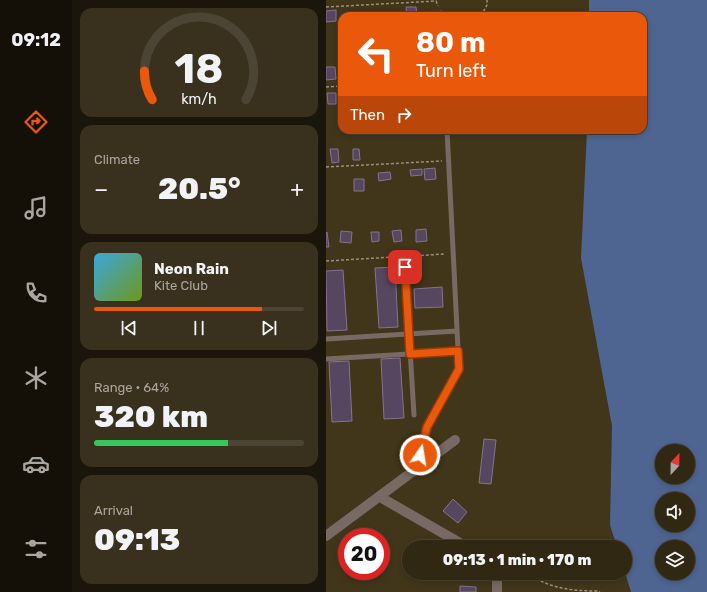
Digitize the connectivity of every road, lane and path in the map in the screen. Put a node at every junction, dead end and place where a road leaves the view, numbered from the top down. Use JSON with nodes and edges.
{"nodes":[{"id":1,"x":436,"y":0,"type":"edge"},
{"id":2,"x":487,"y":0,"type":"edge"},
{"id":3,"x":326,"y":7,"type":"edge"},
{"id":4,"x":440,"y":12,"type":"edge"},
{"id":5,"x":483,"y":12,"type":"edge"},
{"id":6,"x":338,"y":86,"type":"edge"},
{"id":7,"x":326,"y":87,"type":"edge"},
{"id":8,"x":447,"y":134,"type":"edge"},
{"id":9,"x":448,"y":160,"type":"junction"},
{"id":10,"x":326,"y":167,"type":"edge"},
{"id":11,"x":453,"y":254,"type":"junction"},
{"id":12,"x":326,"y":261,"type":"edge"},
{"id":13,"x":405,"y":267,"type":"dead end"},
{"id":14,"x":457,"y":331,"type":"junction"},
{"id":15,"x":408,"y":334,"type":"junction"},
{"id":16,"x":326,"y":339,"type":"edge"},
{"id":17,"x":458,"y":351,"type":"junction"},
{"id":18,"x":410,"y":354,"type":"junction"},
{"id":19,"x":326,"y":359,"type":"edge"},
{"id":20,"x":414,"y":415,"type":"dead end"},
{"id":21,"x":455,"y":440,"type":"dead end"},
{"id":22,"x":417,"y":470,"type":"junction"},
{"id":23,"x":380,"y":497,"type":"junction"},
{"id":24,"x":326,"y":536,"type":"edge"},
{"id":25,"x":455,"y":540,"type":"edge"},
{"id":26,"x":497,"y":580,"type":"edge"},
{"id":27,"x":540,"y":580,"type":"edge"},
{"id":28,"x":497,"y":592,"type":"edge"},
{"id":29,"x":600,"y":592,"type":"edge"}],
"edges":[{"from":1,"to":3,"type":"path"},
{"from":1,"to":4,"type":"path"},
{"from":2,"to":5,"type":"path"},
{"from":6,"to":7,"type":"path"},
{"from":8,"to":9,"type":"lane"},
{"from":9,"to":10,"type":"path"},
{"from":9,"to":11,"type":"lane"},
{"from":11,"to":12,"type":"path"},
{"from":11,"to":14,"type":"lane"},
{"from":13,"to":15,"type":"lane"},
{"from":14,"to":15,"type":"lane"},
{"from":14,"to":17,"type":"lane"},
{"from":15,"to":16,"type":"lane"},
{"from":15,"to":18,"type":"lane"},
{"from":17,"to":18,"type":"lane"},
{"from":17,"to":22,"type":"lane"},
{"from":18,"to":19,"type":"lane"},
{"from":18,"to":20,"type":"lane"},
{"from":21,"to":22,"type":"street"},
{"from":22,"to":23,"type":"street"},
{"from":23,"to":24,"type":"street"},
{"from":23,"to":25,"type":"street"},
{"from":26,"to":28,"type":"street"},
{"from":27,"to":29,"type":"path"}]}
